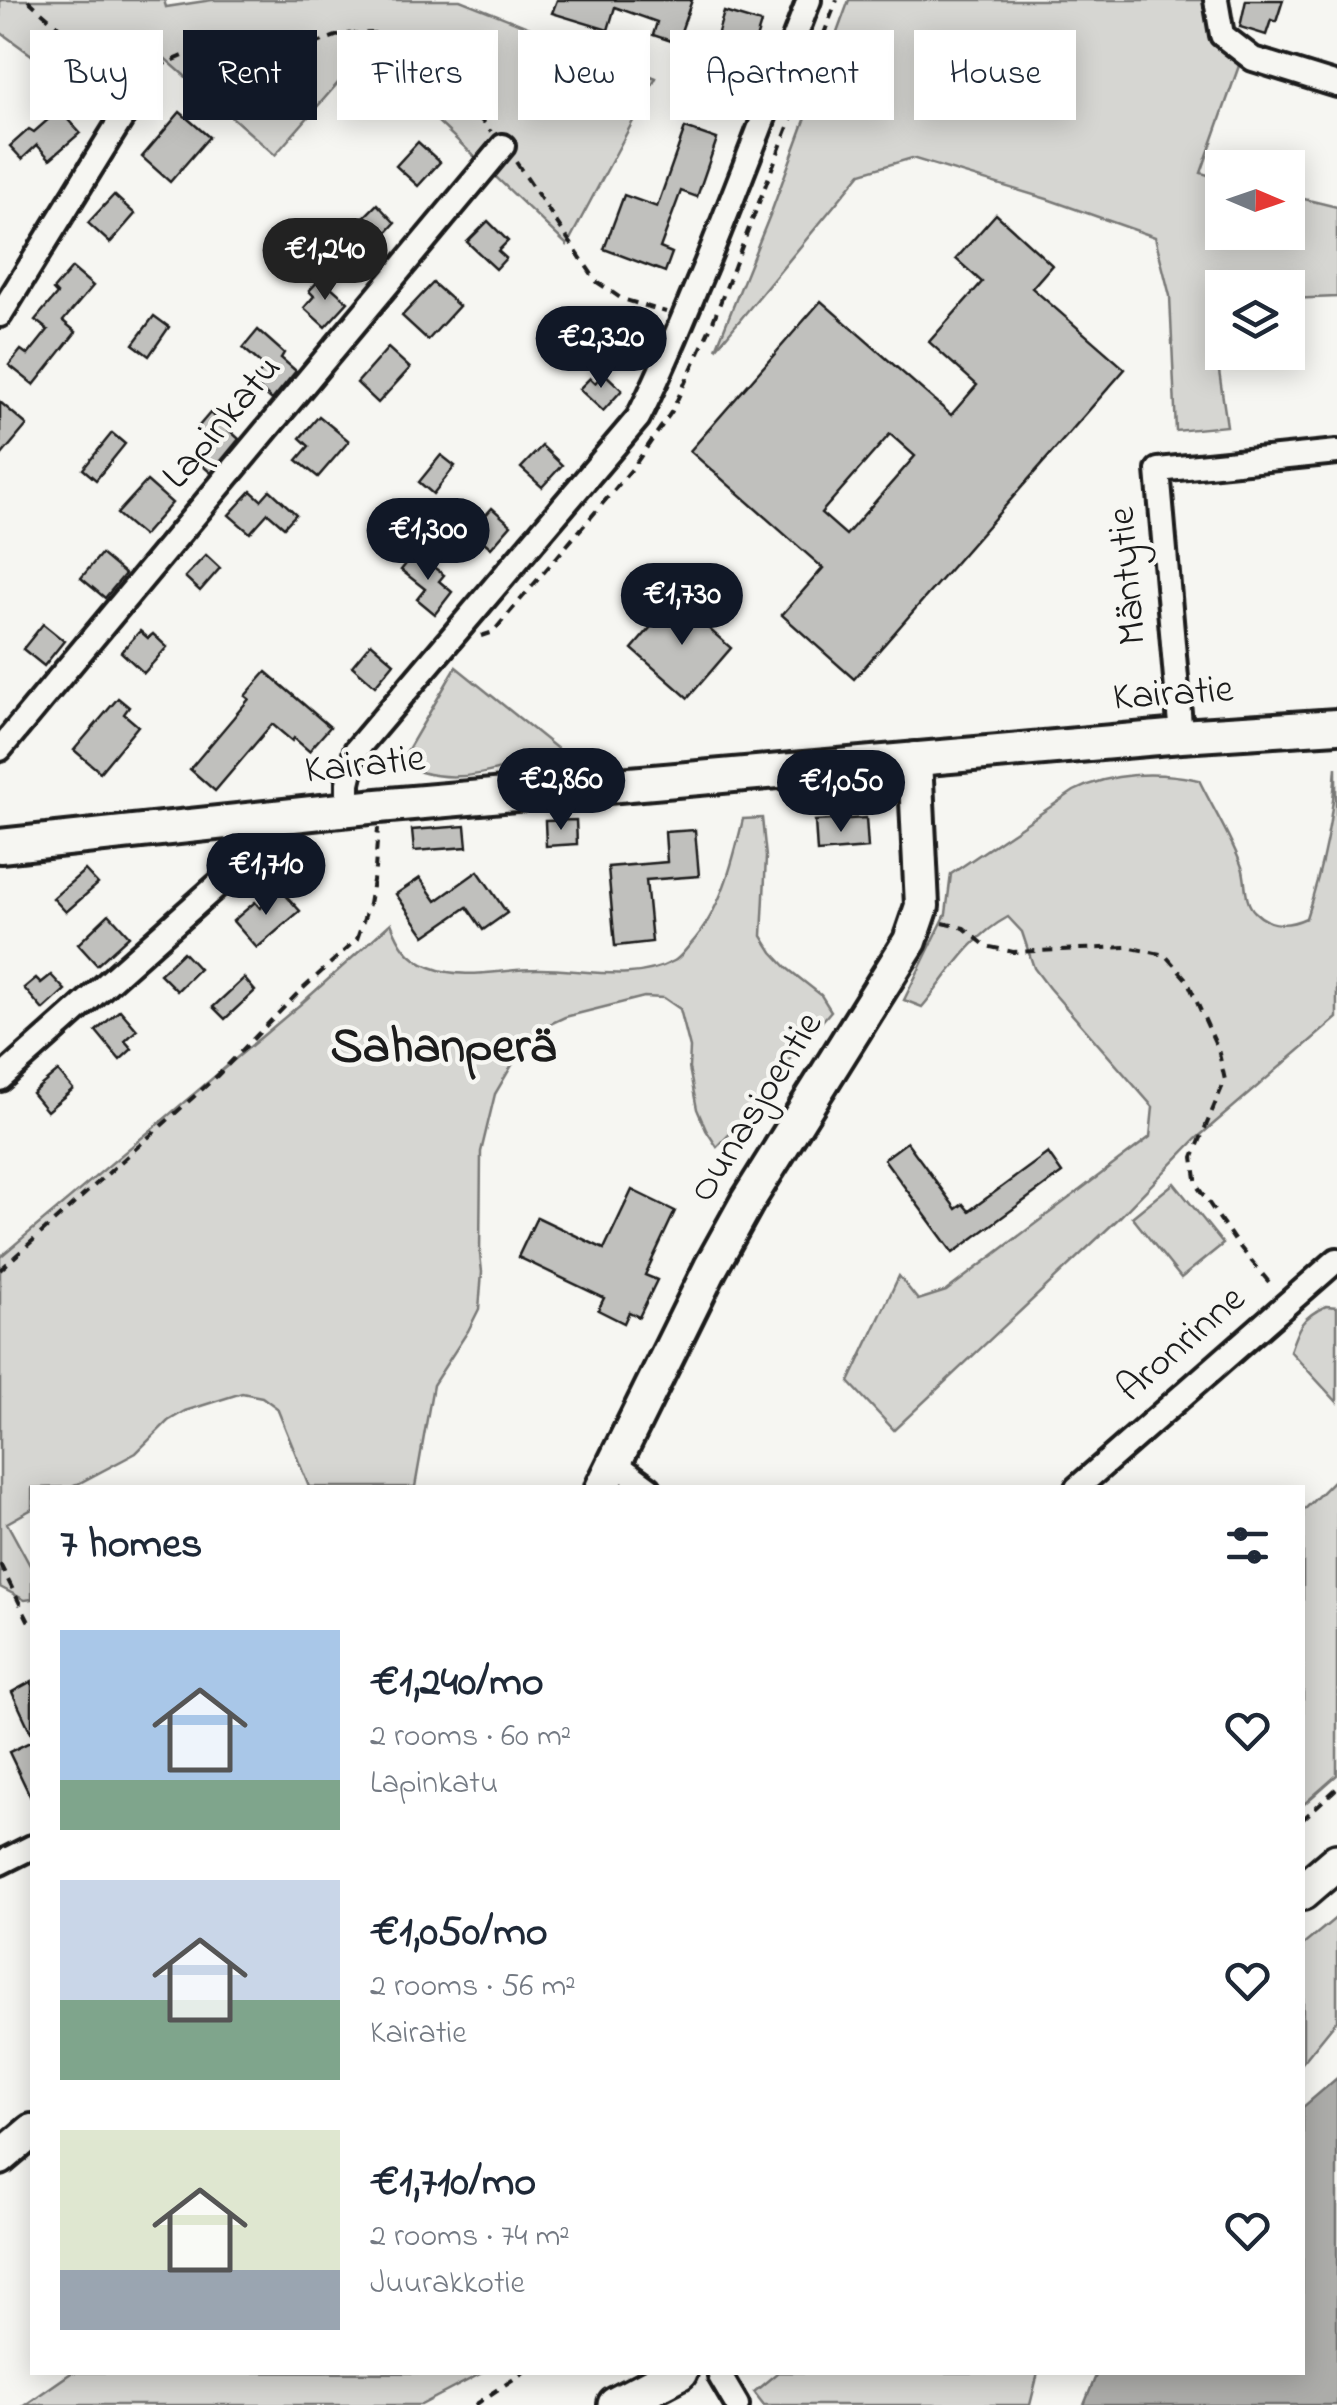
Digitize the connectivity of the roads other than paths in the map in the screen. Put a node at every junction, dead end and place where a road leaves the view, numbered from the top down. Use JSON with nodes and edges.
{"nodes":[{"id":1,"x":809,"y":0,"type":"edge"},
{"id":2,"x":1216,"y":0,"type":"edge"},
{"id":3,"x":1337,"y":85,"type":"edge"},
{"id":4,"x":122,"y":120,"type":"edge"},
{"id":5,"x":503,"y":146,"type":"road end"},
{"id":6,"x":0,"y":315,"type":"edge"},
{"id":7,"x":1337,"y":452,"type":"edge"},
{"id":8,"x":1337,"y":726,"type":"edge"},
{"id":9,"x":1181,"y":736,"type":"junction"},
{"id":10,"x":0,"y":748,"type":"edge"},
{"id":11,"x":915,"y":760,"type":"junction"},
{"id":12,"x":363,"y":808,"type":"junction"},
{"id":13,"x":236,"y":823,"type":"junction"},
{"id":14,"x":0,"y":846,"type":"edge"},
{"id":15,"x":0,"y":1079,"type":"edge"},
{"id":16,"x":1337,"y":1260,"type":"edge"},
{"id":17,"x":608,"y":1475,"type":"edge"},
{"id":18,"x":640,"y":1485,"type":"edge"},
{"id":19,"x":1079,"y":1485,"type":"edge"},
{"id":20,"x":30,"y":1848,"type":"edge"},
{"id":21,"x":1337,"y":1862,"type":"edge"},
{"id":22,"x":0,"y":1863,"type":"edge"},
{"id":23,"x":1305,"y":1889,"type":"edge"},
{"id":24,"x":30,"y":2133,"type":"edge"},
{"id":25,"x":0,"y":2158,"type":"edge"},
{"id":26,"x":673,"y":2375,"type":"edge"},
{"id":27,"x":720,"y":2376,"type":"dead end"},
{"id":28,"x":616,"y":2405,"type":"edge"},
{"id":29,"x":737,"y":2405,"type":"edge"}],
"edges":[{"from":1,"to":12,"type":"street"},
{"from":2,"to":3,"type":"street"},
{"from":4,"to":6,"type":"street"},
{"from":5,"to":10,"type":"street","name":"Lapinkatu"},
{"from":7,"to":9,"type":"street","name":"Mäntytie"},
{"from":8,"to":9,"type":"main road","name":"Kairatie"},
{"from":9,"to":11,"type":"main road","name":"Kairatie"},
{"from":11,"to":12,"type":"main road","name":"Kairatie"},
{"from":11,"to":17,"type":"main road","name":"Ounasjoentie"},
{"from":12,"to":13,"type":"main road","name":"Kairatie"},
{"from":13,"to":14,"type":"main road","name":"Kairatie"},
{"from":13,"to":15,"type":"street"},
{"from":16,"to":19,"type":"street","name":"Aronrinne"},
{"from":17,"to":18,"type":"street"},
{"from":20,"to":22,"type":"street"},
{"from":21,"to":23,"type":"main road"},
{"from":24,"to":25,"type":"main road"},
{"from":26,"to":28,"type":"main road"},
{"from":27,"to":29,"type":"street"}]}
